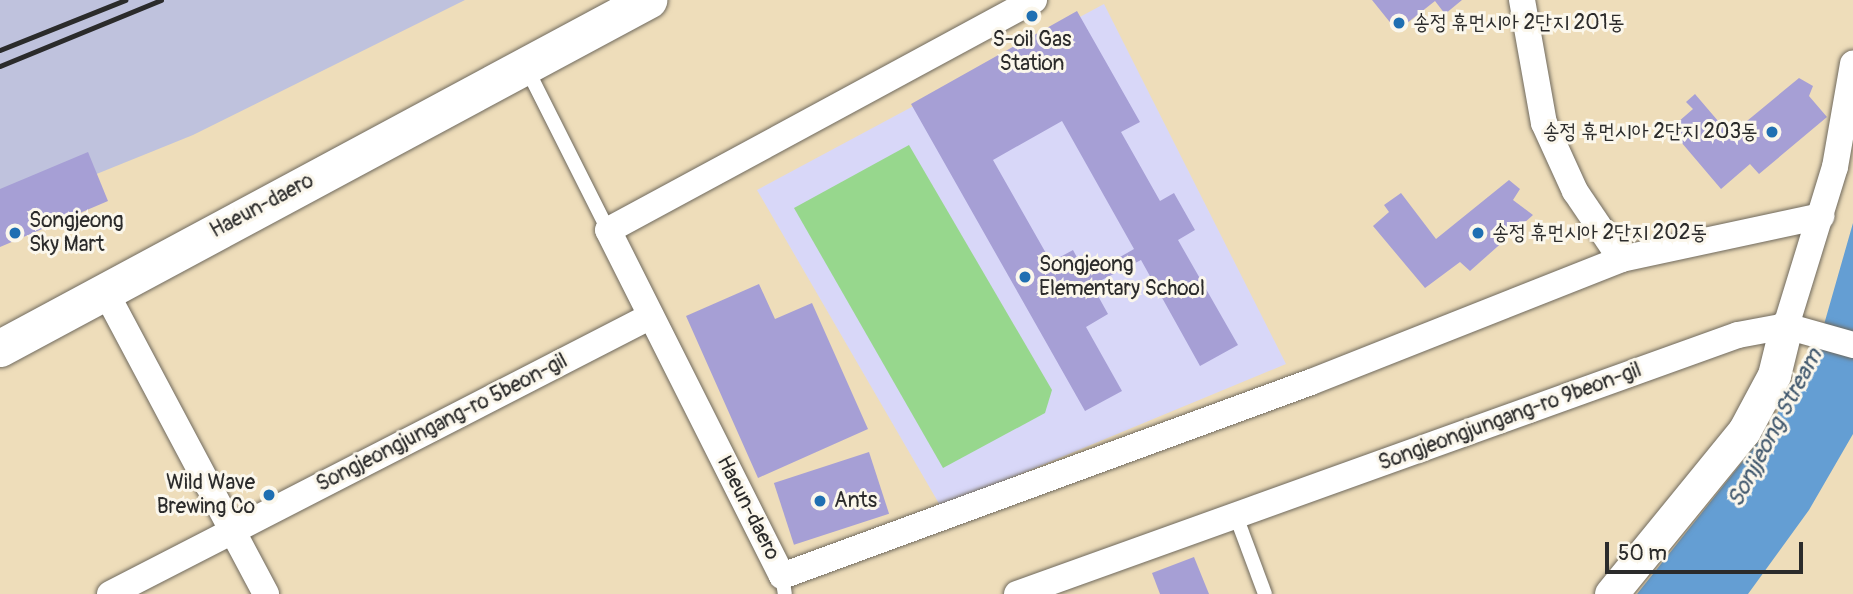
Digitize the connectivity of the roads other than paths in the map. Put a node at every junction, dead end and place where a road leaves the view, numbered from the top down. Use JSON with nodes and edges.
{"nodes":[{"id":1,"x":648,"y":0,"type":"edge"},
{"id":2,"x":1034,"y":0,"type":"edge"},
{"id":3,"x":1522,"y":0,"type":"edge"},
{"id":4,"x":1853,"y":64,"type":"edge"},
{"id":5,"x":525,"y":66,"type":"junction"},
{"id":6,"x":1821,"y":216,"type":"junction"},
{"id":7,"x":608,"y":230,"type":"junction"},
{"id":8,"x":1621,"y":259,"type":"junction"},
{"id":9,"x":105,"y":291,"type":"junction"},
{"id":10,"x":651,"y":316,"type":"junction"},
{"id":11,"x":1796,"y":327,"type":"junction"},
{"id":12,"x":1853,"y":345,"type":"edge"},
{"id":13,"x":0,"y":348,"type":"edge"},
{"id":14,"x":1236,"y":516,"type":"junction"},
{"id":15,"x":233,"y":531,"type":"junction"},
{"id":16,"x":783,"y":585,"type":"edge"},
{"id":17,"x":110,"y":594,"type":"edge"},
{"id":18,"x":266,"y":594,"type":"edge"},
{"id":19,"x":1017,"y":594,"type":"edge"},
{"id":20,"x":1265,"y":594,"type":"edge"},
{"id":21,"x":1611,"y":594,"type":"edge"}],
"edges":[{"from":1,"to":5,"type":"main road","name":"Haeun-daero"},
{"from":2,"to":7,"type":"street"},
{"from":3,"to":8,"type":"street"},
{"from":4,"to":6,"type":"street"},
{"from":5,"to":7,"type":"lane","name":"Haeun-daero"},
{"from":5,"to":9,"type":"main road","name":"Haeun-daero"},
{"from":6,"to":8,"type":"street"},
{"from":6,"to":11,"type":"street"},
{"from":7,"to":10,"type":"street","name":"Haeun-daero"},
{"from":8,"to":16,"type":"street"},
{"from":9,"to":13,"type":"main road","name":"Haeun-daero"},
{"from":9,"to":15,"type":"street"},
{"from":10,"to":15,"type":"street","name":"Songjeongjungang-ro 5beon-gil"},
{"from":10,"to":16,"type":"street","name":"Haeun-daero"},
{"from":11,"to":12,"type":"street"},
{"from":11,"to":14,"type":"street","name":"Songjeongjungang-ro 9beon-gil"},
{"from":11,"to":21,"type":"street"},
{"from":14,"to":19,"type":"street","name":"Songjeongjungang-ro 9beon-gil"},
{"from":14,"to":20,"type":"lane"},
{"from":15,"to":17,"type":"street","name":"Songjeongjungang-ro 5beon-gil"},
{"from":15,"to":18,"type":"street"}]}
